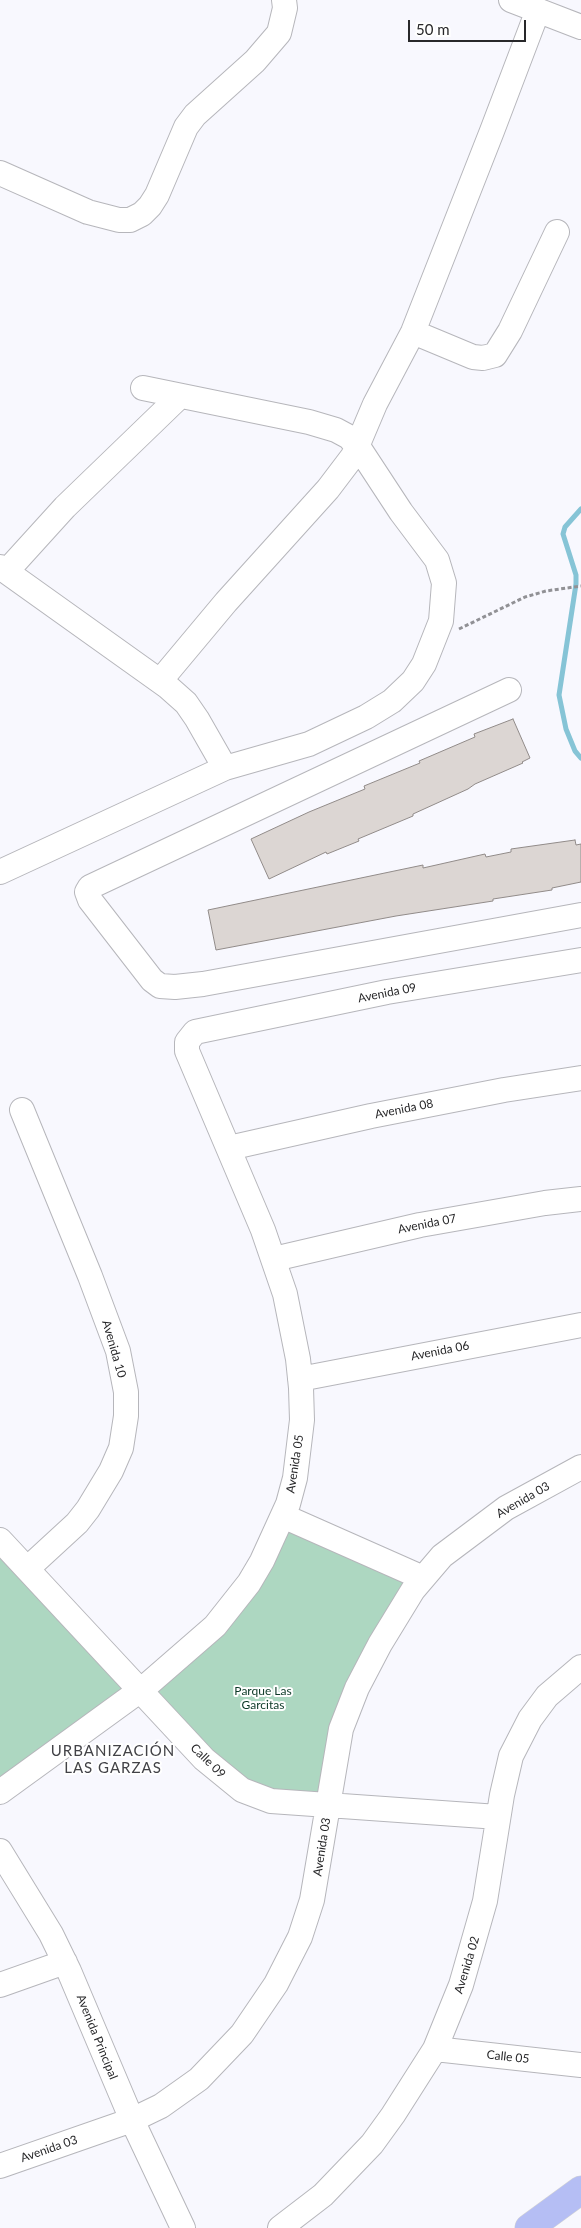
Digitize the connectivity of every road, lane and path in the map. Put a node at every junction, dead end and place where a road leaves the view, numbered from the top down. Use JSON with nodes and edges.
{"nodes":[{"id":1,"x":284,"y":0,"type":"edge"},
{"id":2,"x":511,"y":0,"type":"edge"},
{"id":3,"x":538,"y":10,"type":"junction"},
{"id":4,"x":581,"y":27,"type":"edge"},
{"id":5,"x":0,"y":173,"type":"edge"},
{"id":6,"x":556,"y":232,"type":"dead end"},
{"id":7,"x":412,"y":332,"type":"junction"},
{"id":8,"x":143,"y":388,"type":"dead end"},
{"id":9,"x":180,"y":396,"type":"junction"},
{"id":10,"x":358,"y":447,"type":"junction"},
{"id":11,"x":3,"y":569,"type":"edge"},
{"id":12,"x":581,"y":586,"type":"edge"},
{"id":13,"x":434,"y":642,"type":"junction"},
{"id":14,"x":160,"y":681,"type":"junction"},
{"id":15,"x":509,"y":690,"type":"dead end"},
{"id":16,"x":225,"y":768,"type":"junction"},
{"id":17,"x":0,"y":872,"type":"edge"},
{"id":18,"x":581,"y":915,"type":"edge"},
{"id":19,"x":581,"y":960,"type":"edge"},
{"id":20,"x":195,"y":1032,"type":"joint"},
{"id":21,"x":581,"y":1078,"type":"edge"},
{"id":22,"x":22,"y":1110,"type":"dead end"},
{"id":23,"x":229,"y":1148,"type":"junction"},
{"id":24,"x":581,"y":1199,"type":"edge"},
{"id":25,"x":274,"y":1259,"type":"junction"},
{"id":26,"x":581,"y":1325,"type":"edge"},
{"id":27,"x":300,"y":1379,"type":"junction"},
{"id":28,"x":581,"y":1467,"type":"edge"},
{"id":29,"x":283,"y":1516,"type":"junction"},
{"id":30,"x":0,"y":1540,"type":"edge"},
{"id":31,"x":27,"y":1569,"type":"junction"},
{"id":32,"x":422,"y":1578,"type":"junction"},
{"id":33,"x":581,"y":1667,"type":"edge"},
{"id":34,"x":141,"y":1690,"type":"junction"},
{"id":35,"x":0,"y":1792,"type":"edge"},
{"id":36,"x":328,"y":1806,"type":"junction"},
{"id":37,"x":498,"y":1817,"type":"junction"},
{"id":38,"x":0,"y":1851,"type":"edge"},
{"id":39,"x":65,"y":1962,"type":"junction"},
{"id":40,"x":0,"y":1984,"type":"edge"},
{"id":41,"x":435,"y":2049,"type":"junction"},
{"id":42,"x":581,"y":2065,"type":"edge"},
{"id":43,"x":132,"y":2120,"type":"junction"},
{"id":44,"x":0,"y":2166,"type":"edge"},
{"id":45,"x":581,"y":2190,"type":"edge"},
{"id":46,"x":182,"y":2228,"type":"edge"},
{"id":47,"x":280,"y":2228,"type":"edge"},
{"id":48,"x":529,"y":2228,"type":"edge"}],
"edges":[{"from":1,"to":5,"type":"street"},
{"from":2,"to":3,"type":"street"},
{"from":3,"to":4,"type":"street"},
{"from":3,"to":7,"type":"street"},
{"from":6,"to":7,"type":"street"},
{"from":7,"to":10,"type":"street"},
{"from":8,"to":9,"type":"street"},
{"from":9,"to":10,"type":"street"},
{"from":9,"to":11,"type":"street"},
{"from":10,"to":13,"type":"street"},
{"from":10,"to":14,"type":"street"},
{"from":11,"to":14,"type":"street"},
{"from":12,"to":13,"type":"path"},
{"from":13,"to":16,"type":"street"},
{"from":14,"to":16,"type":"street"},
{"from":15,"to":18,"type":"street"},
{"from":16,"to":17,"type":"street"},
{"from":19,"to":20,"type":"street","name":"Avenida 09"},
{"from":20,"to":23,"type":"street","name":"Avenida 05"},
{"from":21,"to":23,"type":"street","name":"Avenida 08"},
{"from":22,"to":31,"type":"street","name":"Avenida 10"},
{"from":23,"to":25,"type":"street","name":"Avenida 05"},
{"from":24,"to":25,"type":"street","name":"Avenida 07"},
{"from":25,"to":27,"type":"street","name":"Avenida 05"},
{"from":26,"to":27,"type":"street","name":"Avenida 06"},
{"from":27,"to":29,"type":"street","name":"Avenida 05"},
{"from":28,"to":32,"type":"street","name":"Avenida 03"},
{"from":29,"to":32,"type":"street"},
{"from":29,"to":34,"type":"street","name":"Avenida 05"},
{"from":30,"to":31,"type":"street","name":"Calle 09"},
{"from":31,"to":34,"type":"street","name":"Calle 09"},
{"from":32,"to":36,"type":"street","name":"Avenida 03"},
{"from":33,"to":37,"type":"street","name":"Avenida 02"},
{"from":34,"to":35,"type":"street","name":"Avenida 05"},
{"from":34,"to":36,"type":"street","name":"Calle 09"},
{"from":36,"to":37,"type":"street","name":"Calle 09"},
{"from":36,"to":43,"type":"street","name":"Avenida 03"},
{"from":37,"to":41,"type":"street","name":"Avenida 02"},
{"from":38,"to":39,"type":"street","name":"Avenida Principal"},
{"from":39,"to":40,"type":"street"},
{"from":39,"to":43,"type":"street","name":"Avenida Principal"},
{"from":41,"to":42,"type":"street","name":"Calle 05"},
{"from":41,"to":47,"type":"street","name":"Avenida 02"},
{"from":43,"to":44,"type":"street","name":"Avenida 03"},
{"from":43,"to":46,"type":"street","name":"Avenida Principal"},
{"from":45,"to":48,"type":"main road"}]}
